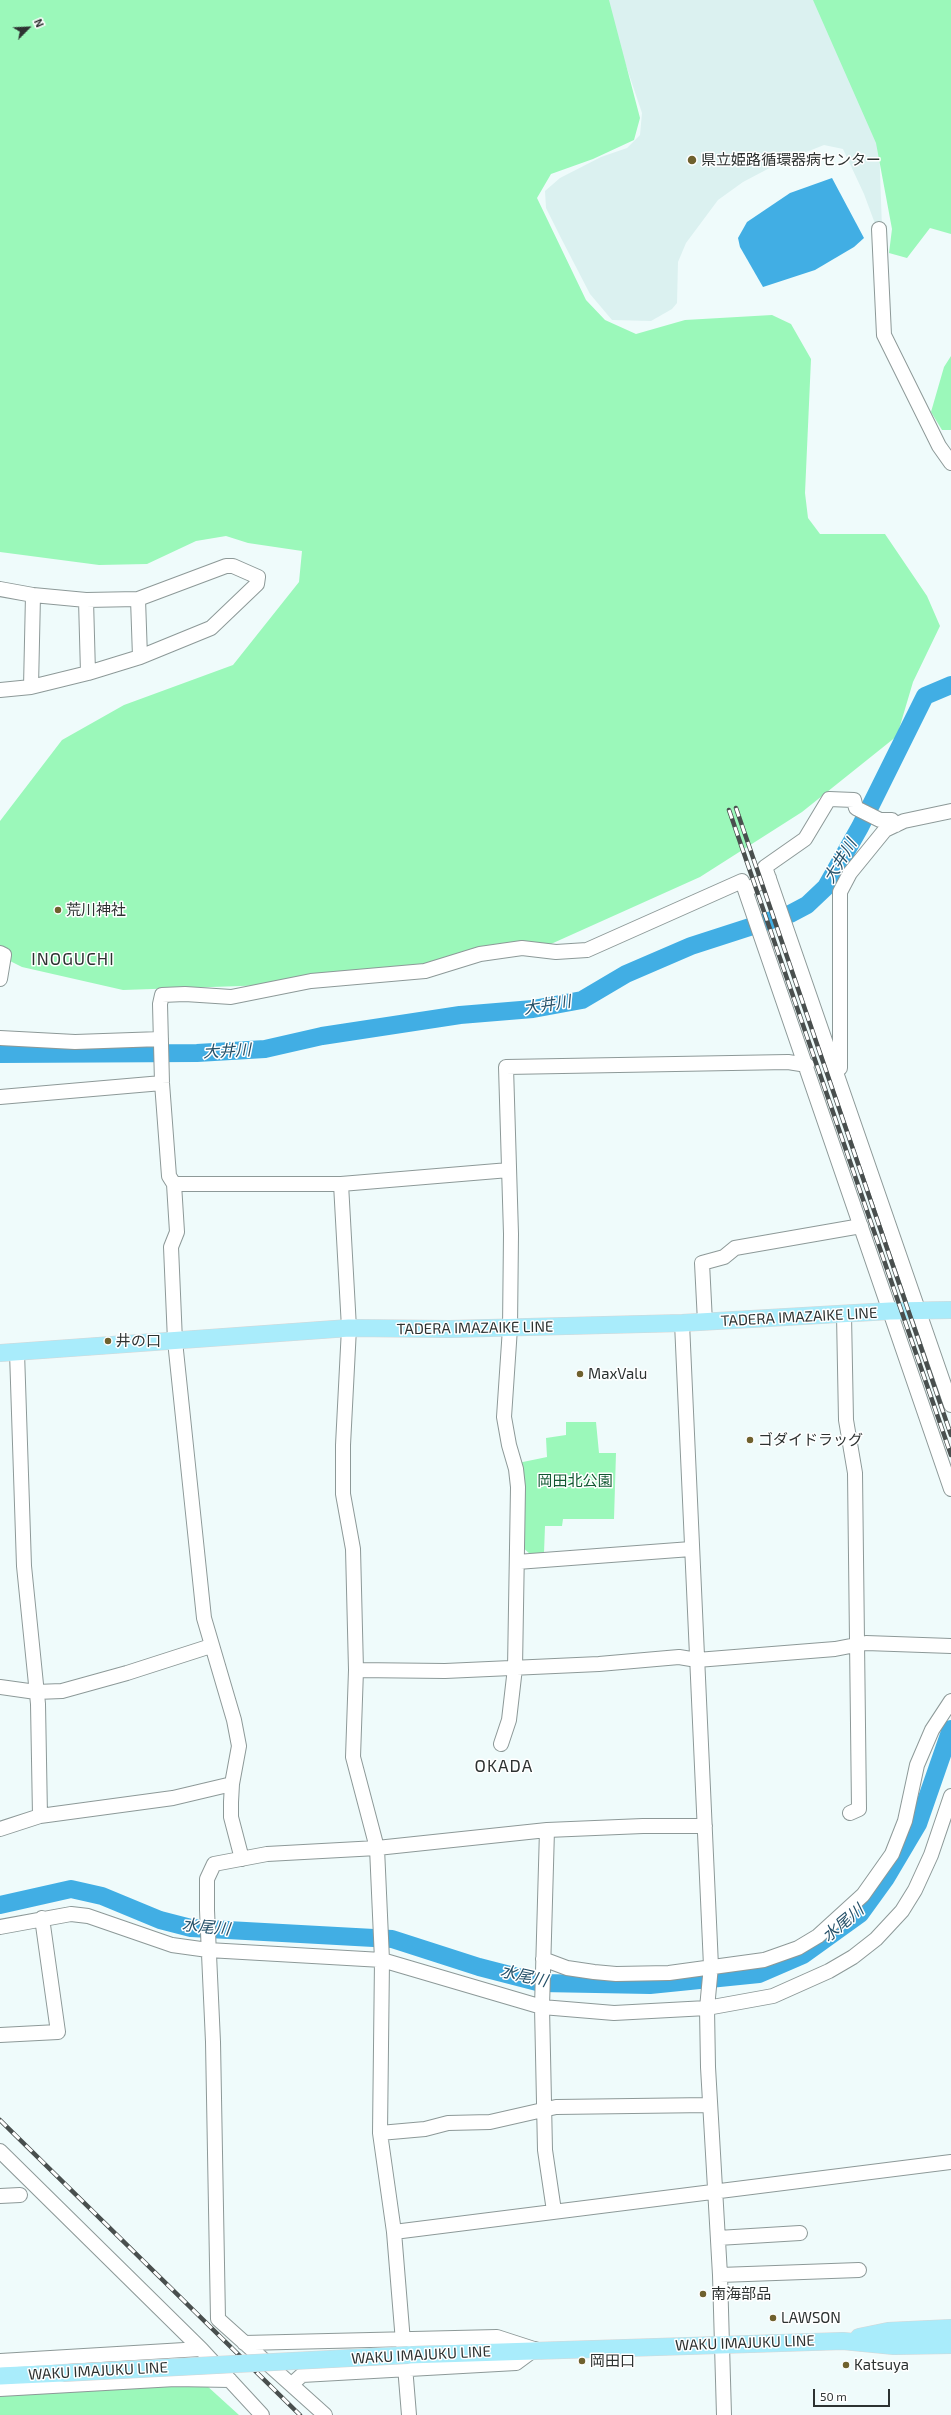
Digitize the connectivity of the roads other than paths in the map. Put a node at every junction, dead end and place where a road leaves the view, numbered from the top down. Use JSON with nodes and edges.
{"nodes":[{"id":1,"x":878,"y":229,"type":"dead end"},
{"id":2,"x":951,"y":463,"type":"edge"},
{"id":3,"x":0,"y":588,"type":"edge"},
{"id":4,"x":33,"y":595,"type":"junction"},
{"id":5,"x":138,"y":599,"type":"junction"},
{"id":6,"x":86,"y":600,"type":"junction"},
{"id":7,"x":140,"y":657,"type":"junction"},
{"id":8,"x":88,"y":673,"type":"junction"},
{"id":9,"x":31,"y":687,"type":"junction"},
{"id":10,"x":0,"y":690,"type":"edge"},
{"id":11,"x":951,"y":811,"type":"edge"},
{"id":12,"x":896,"y":825,"type":"junction"},
{"id":13,"x":770,"y":878,"type":"junction"},
{"id":14,"x":746,"y":890,"type":"junction"},
{"id":15,"x":0,"y":953,"type":"edge"},
{"id":16,"x":0,"y":979,"type":"edge"},
{"id":17,"x":0,"y":1038,"type":"edge"},
{"id":18,"x":162,"y":1039,"type":"junction"},
{"id":19,"x":806,"y":1066,"type":"junction"},
{"id":20,"x":840,"y":1079,"type":"junction"},
{"id":21,"x":162,"y":1083,"type":"junction"},
{"id":22,"x":0,"y":1097,"type":"edge"},
{"id":23,"x":509,"y":1170,"type":"junction"},
{"id":24,"x":174,"y":1184,"type":"junction"},
{"id":25,"x":341,"y":1184,"type":"junction"},
{"id":26,"x":861,"y":1226,"type":"junction"},
{"id":27,"x":951,"y":1310,"type":"edge"},
{"id":28,"x":890,"y":1311,"type":"junction"},
{"id":29,"x":919,"y":1312,"type":"junction"},
{"id":30,"x":844,"y":1315,"type":"junction"},
{"id":31,"x":705,"y":1322,"type":"junction"},
{"id":32,"x":682,"y":1323,"type":"junction"},
{"id":33,"x":349,"y":1328,"type":"junction"},
{"id":34,"x":510,"y":1328,"type":"junction"},
{"id":35,"x":175,"y":1341,"type":"junction"},
{"id":36,"x":8,"y":1353,"type":"edge"},
{"id":37,"x":951,"y":1405,"type":"edge"},
{"id":38,"x":951,"y":1489,"type":"edge"},
{"id":39,"x":691,"y":1549,"type":"junction"},
{"id":40,"x":517,"y":1562,"type":"junction"},
{"id":41,"x":211,"y":1646,"type":"junction"},
{"id":42,"x":855,"y":1646,"type":"junction"},
{"id":43,"x":951,"y":1646,"type":"edge"},
{"id":44,"x":697,"y":1660,"type":"junction"},
{"id":45,"x":515,"y":1668,"type":"junction"},
{"id":46,"x":356,"y":1670,"type":"junction"},
{"id":47,"x":0,"y":1687,"type":"edge"},
{"id":48,"x":36,"y":1692,"type":"junction"},
{"id":49,"x":951,"y":1701,"type":"edge"},
{"id":50,"x":501,"y":1744,"type":"dead end"},
{"id":51,"x":232,"y":1784,"type":"junction"},
{"id":52,"x":951,"y":1796,"type":"edge"},
{"id":53,"x":850,"y":1813,"type":"dead end"},
{"id":54,"x":40,"y":1816,"type":"junction"},
{"id":55,"x":947,"y":1821,"type":"edge"},
{"id":56,"x":705,"y":1826,"type":"junction"},
{"id":57,"x":0,"y":1829,"type":"edge"},
{"id":58,"x":547,"y":1830,"type":"junction"},
{"id":59,"x":378,"y":1848,"type":"junction"},
{"id":60,"x":242,"y":1859,"type":"junction"},
{"id":61,"x":42,"y":1918,"type":"junction"},
{"id":62,"x":0,"y":1927,"type":"edge"},
{"id":63,"x":208,"y":1950,"type":"junction"},
{"id":64,"x":543,"y":1959,"type":"junction"},
{"id":65,"x":382,"y":1960,"type":"junction"},
{"id":66,"x":711,"y":1966,"type":"junction"},
{"id":67,"x":542,"y":2007,"type":"junction"},
{"id":68,"x":708,"y":2008,"type":"junction"},
{"id":69,"x":0,"y":2035,"type":"edge"},
{"id":70,"x":709,"y":2104,"type":"junction"},
{"id":71,"x":544,"y":2108,"type":"junction"},
{"id":72,"x":380,"y":2133,"type":"junction"},
{"id":73,"x":0,"y":2151,"type":"edge"},
{"id":74,"x":951,"y":2162,"type":"edge"},
{"id":75,"x":714,"y":2191,"type":"junction"},
{"id":76,"x":20,"y":2195,"type":"dead end"},
{"id":77,"x":0,"y":2196,"type":"edge"},
{"id":78,"x":554,"y":2211,"type":"junction"},
{"id":79,"x":394,"y":2232,"type":"junction"},
{"id":80,"x":800,"y":2232,"type":"dead end"},
{"id":81,"x":718,"y":2238,"type":"junction"},
{"id":82,"x":859,"y":2270,"type":"dead end"},
{"id":83,"x":720,"y":2275,"type":"junction"},
{"id":84,"x":951,"y":2328,"type":"edge"},
{"id":85,"x":843,"y":2340,"type":"junction"},
{"id":86,"x":244,"y":2344,"type":"junction"},
{"id":87,"x":720,"y":2344,"type":"junction"},
{"id":88,"x":951,"y":2345,"type":"edge"},
{"id":89,"x":201,"y":2349,"type":"junction"},
{"id":90,"x":406,"y":2354,"type":"junction"},
{"id":91,"x":0,"y":2361,"type":"edge"},
{"id":92,"x":0,"y":2376,"type":"edge"},
{"id":93,"x":230,"y":2380,"type":"junction"},
{"id":94,"x":292,"y":2384,"type":"junction"},
{"id":95,"x":0,"y":2389,"type":"edge"},
{"id":96,"x":262,"y":2415,"type":"edge"},
{"id":97,"x":325,"y":2415,"type":"edge"},
{"id":98,"x":409,"y":2415,"type":"edge"},
{"id":99,"x":724,"y":2415,"type":"edge"}],
"edges":[{"from":1,"to":2,"type":"street"},
{"from":3,"to":4,"type":"street"},
{"from":4,"to":6,"type":"street"},
{"from":4,"to":9,"type":"street"},
{"from":5,"to":6,"type":"street"},
{"from":5,"to":7,"type":"street"},
{"from":5,"to":7,"type":"street"},
{"from":6,"to":8,"type":"street"},
{"from":7,"to":8,"type":"street"},
{"from":8,"to":9,"type":"street"},
{"from":9,"to":10,"type":"street"},
{"from":11,"to":12,"type":"street"},
{"from":12,"to":13,"type":"street"},
{"from":12,"to":20,"type":"street"},
{"from":13,"to":14,"type":"street"},
{"from":13,"to":20,"type":"street"},
{"from":14,"to":18,"type":"street"},
{"from":14,"to":19,"type":"street"},
{"from":15,"to":16,"type":"street"},
{"from":17,"to":18,"type":"street"},
{"from":18,"to":21,"type":"street"},
{"from":19,"to":23,"type":"street"},
{"from":19,"to":26,"type":"street"},
{"from":20,"to":29,"type":"street"},
{"from":21,"to":22,"type":"street"},
{"from":21,"to":24,"type":"street"},
{"from":23,"to":25,"type":"street"},
{"from":23,"to":34,"type":"street"},
{"from":24,"to":25,"type":"street"},
{"from":24,"to":35,"type":"street"},
{"from":25,"to":33,"type":"street"},
{"from":26,"to":28,"type":"street"},
{"from":26,"to":31,"type":"street"},
{"from":27,"to":29,"type":"main road","name":"TADERA IMAZAIKE LINE"},
{"from":28,"to":29,"type":"main road","name":"TADERA IMAZAIKE LINE"},
{"from":28,"to":30,"type":"main road","name":"TADERA IMAZAIKE LINE"},
{"from":28,"to":38,"type":"street"},
{"from":29,"to":37,"type":"street"},
{"from":30,"to":31,"type":"main road","name":"TADERA IMAZAIKE LINE"},
{"from":30,"to":42,"type":"street"},
{"from":31,"to":32,"type":"main road","name":"TADERA IMAZAIKE LINE"},
{"from":32,"to":34,"type":"main road","name":"TADERA IMAZAIKE LINE"},
{"from":32,"to":39,"type":"street"},
{"from":33,"to":34,"type":"main road","name":"TADERA IMAZAIKE LINE"},
{"from":33,"to":35,"type":"main road","name":"TADERA IMAZAIKE LINE"},
{"from":33,"to":46,"type":"street"},
{"from":34,"to":40,"type":"street"},
{"from":35,"to":36,"type":"main road","name":"TADERA IMAZAIKE LINE"},
{"from":35,"to":41,"type":"street"},
{"from":36,"to":48,"type":"street"},
{"from":39,"to":40,"type":"street"},
{"from":39,"to":44,"type":"street"},
{"from":40,"to":45,"type":"street"},
{"from":41,"to":48,"type":"street"},
{"from":41,"to":51,"type":"street"},
{"from":42,"to":43,"type":"street"},
{"from":42,"to":44,"type":"street"},
{"from":42,"to":53,"type":"street"},
{"from":44,"to":45,"type":"street"},
{"from":44,"to":56,"type":"street"},
{"from":45,"to":46,"type":"street"},
{"from":45,"to":50,"type":"street"},
{"from":46,"to":59,"type":"street"},
{"from":47,"to":48,"type":"street"},
{"from":48,"to":54,"type":"street"},
{"from":49,"to":66,"type":"street"},
{"from":51,"to":54,"type":"street"},
{"from":51,"to":60,"type":"street"},
{"from":52,"to":55,"type":"street"},
{"from":54,"to":57,"type":"street"},
{"from":55,"to":68,"type":"street"},
{"from":56,"to":58,"type":"street"},
{"from":56,"to":66,"type":"street"},
{"from":58,"to":59,"type":"street"},
{"from":58,"to":64,"type":"street"},
{"from":59,"to":60,"type":"street"},
{"from":59,"to":65,"type":"street"},
{"from":60,"to":63,"type":"street"},
{"from":61,"to":62,"type":"street"},
{"from":61,"to":63,"type":"street"},
{"from":61,"to":69,"type":"street"},
{"from":63,"to":65,"type":"street"},
{"from":63,"to":86,"type":"street"},
{"from":64,"to":66,"type":"street"},
{"from":64,"to":67,"type":"street"},
{"from":65,"to":67,"type":"street"},
{"from":65,"to":72,"type":"street"},
{"from":66,"to":68,"type":"street"},
{"from":67,"to":68,"type":"street"},
{"from":67,"to":71,"type":"street"},
{"from":68,"to":70,"type":"street"},
{"from":70,"to":71,"type":"street"},
{"from":70,"to":75,"type":"street"},
{"from":71,"to":72,"type":"street"},
{"from":71,"to":78,"type":"street"},
{"from":72,"to":79,"type":"street"},
{"from":73,"to":89,"type":"street"},
{"from":74,"to":75,"type":"street"},
{"from":75,"to":78,"type":"street"},
{"from":75,"to":81,"type":"street"},
{"from":76,"to":77,"type":"street"},
{"from":78,"to":79,"type":"street"},
{"from":79,"to":90,"type":"street"},
{"from":80,"to":81,"type":"street"},
{"from":81,"to":83,"type":"street"},
{"from":82,"to":83,"type":"street"},
{"from":83,"to":87,"type":"street"},
{"from":84,"to":85,"type":"main road","name":"WAKU IMAJUKU LINE"},
{"from":85,"to":87,"type":"main road","name":"WAKU IMAJUKU LINE"},
{"from":85,"to":88,"type":"main road","name":"WAKU IMAJUKU LINE"},
{"from":86,"to":90,"type":"street"},
{"from":86,"to":94,"type":"street"},
{"from":87,"to":90,"type":"main road","name":"WAKU IMAJUKU LINE"},
{"from":87,"to":99,"type":"street"},
{"from":89,"to":91,"type":"street"},
{"from":89,"to":93,"type":"street"},
{"from":90,"to":92,"type":"main road","name":"WAKU IMAJUKU LINE","bridge":true},
{"from":90,"to":94,"type":"street"},
{"from":90,"to":98,"type":"street"},
{"from":93,"to":95,"type":"street"},
{"from":93,"to":96,"type":"street"},
{"from":94,"to":97,"type":"street"}]}
